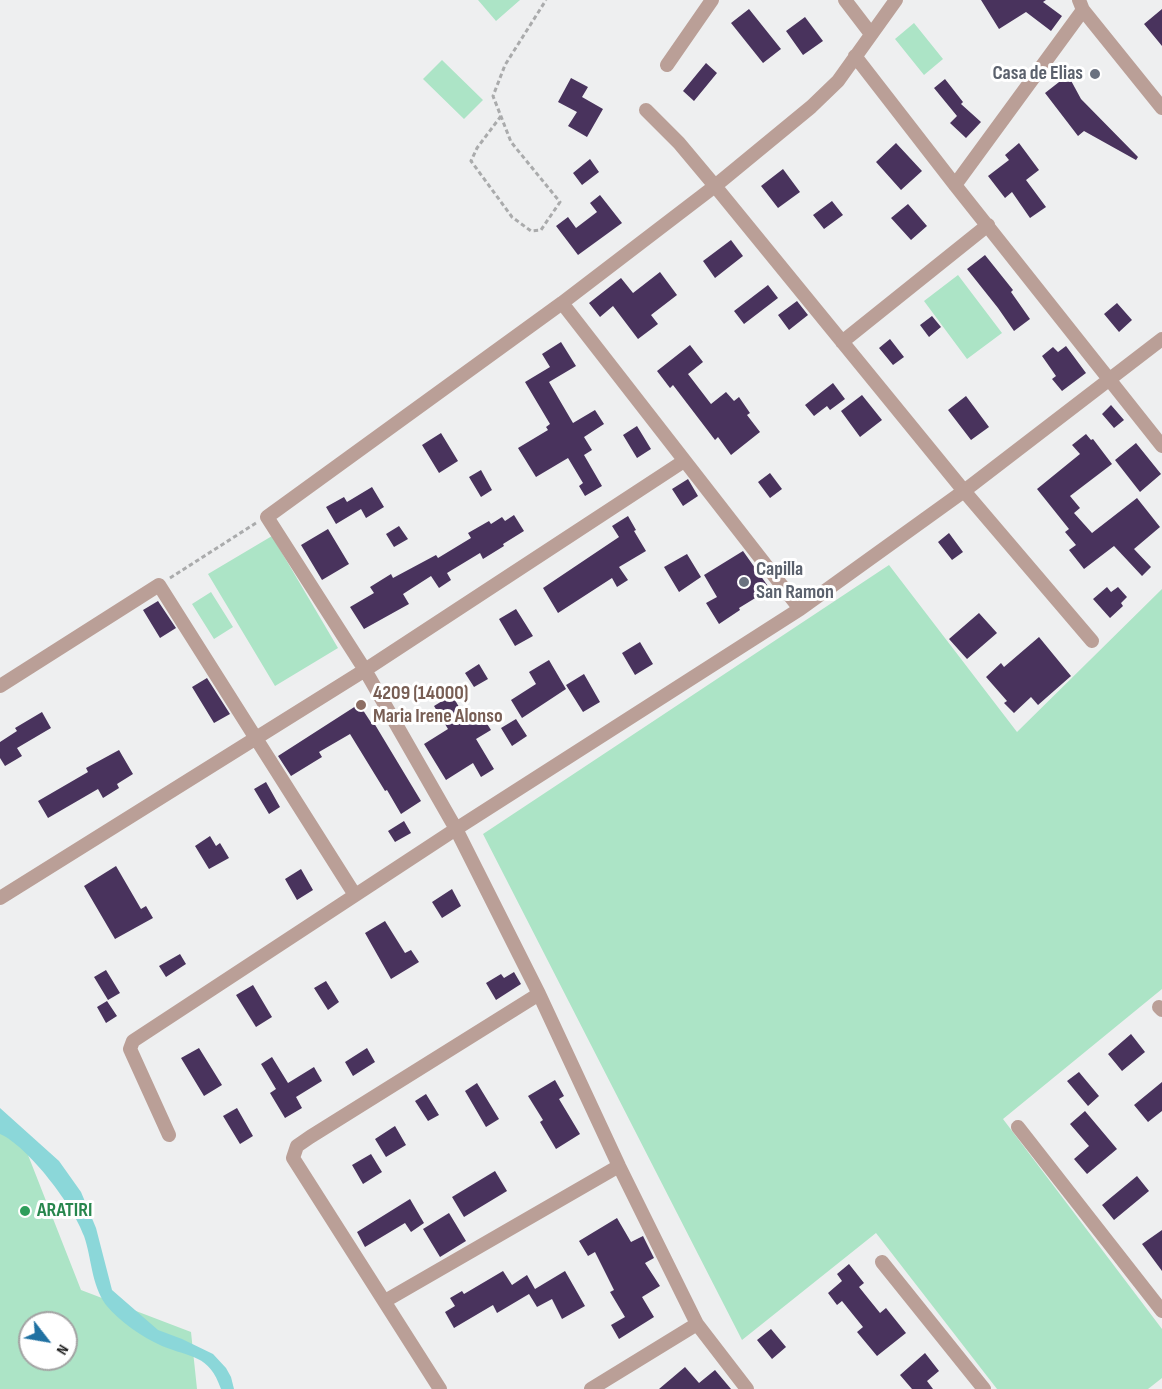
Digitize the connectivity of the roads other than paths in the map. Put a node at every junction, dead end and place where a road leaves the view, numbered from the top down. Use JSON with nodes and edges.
{"nodes":[{"id":1,"x":712,"y":0,"type":"edge"},
{"id":2,"x":845,"y":0,"type":"edge"},
{"id":3,"x":896,"y":0,"type":"edge"},
{"id":4,"x":1081,"y":5,"type":"edge"},
{"id":5,"x":871,"y":34,"type":"junction"},
{"id":6,"x":855,"y":56,"type":"junction"},
{"id":7,"x":667,"y":65,"type":"dead end"},
{"id":8,"x":1162,"y":108,"type":"edge"},
{"id":9,"x":646,"y":110,"type":"dead end"},
{"id":10,"x":955,"y":185,"type":"junction"},
{"id":11,"x":715,"y":186,"type":"junction"},
{"id":12,"x":988,"y":225,"type":"junction"},
{"id":13,"x":562,"y":303,"type":"junction"},
{"id":14,"x":1162,"y":339,"type":"edge"},
{"id":15,"x":842,"y":342,"type":"junction"},
{"id":16,"x":1109,"y":380,"type":"junction"},
{"id":17,"x":1162,"y":446,"type":"edge"},
{"id":18,"x":684,"y":461,"type":"junction"},
{"id":19,"x":964,"y":491,"type":"junction"},
{"id":20,"x":800,"y":609,"type":"junction"},
{"id":21,"x":1092,"y":641,"type":"dead end"},
{"id":22,"x":365,"y":670,"type":"junction"},
{"id":23,"x":0,"y":686,"type":"edge"},
{"id":24,"x":257,"y":737,"type":"junction"},
{"id":25,"x":456,"y":829,"type":"junction"},
{"id":26,"x":355,"y":895,"type":"junction"},
{"id":27,"x":0,"y":898,"type":"edge"},
{"id":28,"x":539,"y":994,"type":"junction"},
{"id":29,"x":1018,"y":1127,"type":"dead end"},
{"id":30,"x":169,"y":1134,"type":"dead end"},
{"id":31,"x":619,"y":1166,"type":"junction"},
{"id":32,"x":882,"y":1262,"type":"dead end"},
{"id":33,"x":385,"y":1302,"type":"junction"},
{"id":34,"x":1162,"y":1311,"type":"edge"},
{"id":35,"x":697,"y":1324,"type":"junction"},
{"id":36,"x":440,"y":1389,"type":"edge"},
{"id":37,"x":591,"y":1389,"type":"edge"},
{"id":38,"x":747,"y":1389,"type":"edge"},
{"id":39,"x":984,"y":1389,"type":"edge"}],
"edges":[{"from":1,"to":7,"type":"street"},
{"from":2,"to":5,"type":"street"},
{"from":3,"to":5,"type":"street"},
{"from":4,"to":8,"type":"street"},
{"from":4,"to":10,"type":"street"},
{"from":5,"to":6,"type":"street"},
{"from":6,"to":10,"type":"street"},
{"from":6,"to":11,"type":"street"},
{"from":9,"to":11,"type":"street"},
{"from":10,"to":12,"type":"street"},
{"from":11,"to":13,"type":"street"},
{"from":11,"to":15,"type":"street"},
{"from":12,"to":15,"type":"street"},
{"from":12,"to":16,"type":"street"},
{"from":13,"to":18,"type":"street"},
{"from":13,"to":22,"type":"street"},
{"from":14,"to":16,"type":"street"},
{"from":15,"to":19,"type":"street"},
{"from":16,"to":17,"type":"street"},
{"from":16,"to":19,"type":"street"},
{"from":18,"to":20,"type":"street"},
{"from":18,"to":22,"type":"street"},
{"from":19,"to":20,"type":"street"},
{"from":19,"to":21,"type":"street"},
{"from":20,"to":25,"type":"street"},
{"from":22,"to":24,"type":"street"},
{"from":22,"to":25,"type":"street"},
{"from":23,"to":24,"type":"street"},
{"from":24,"to":26,"type":"street"},
{"from":24,"to":27,"type":"street"},
{"from":25,"to":26,"type":"street"},
{"from":25,"to":28,"type":"street"},
{"from":26,"to":30,"type":"street"},
{"from":28,"to":31,"type":"street"},
{"from":28,"to":33,"type":"street"},
{"from":29,"to":34,"type":"street"},
{"from":31,"to":33,"type":"street"},
{"from":31,"to":35,"type":"street"},
{"from":32,"to":39,"type":"street"},
{"from":33,"to":36,"type":"street"},
{"from":35,"to":37,"type":"street"},
{"from":35,"to":38,"type":"street"}]}
